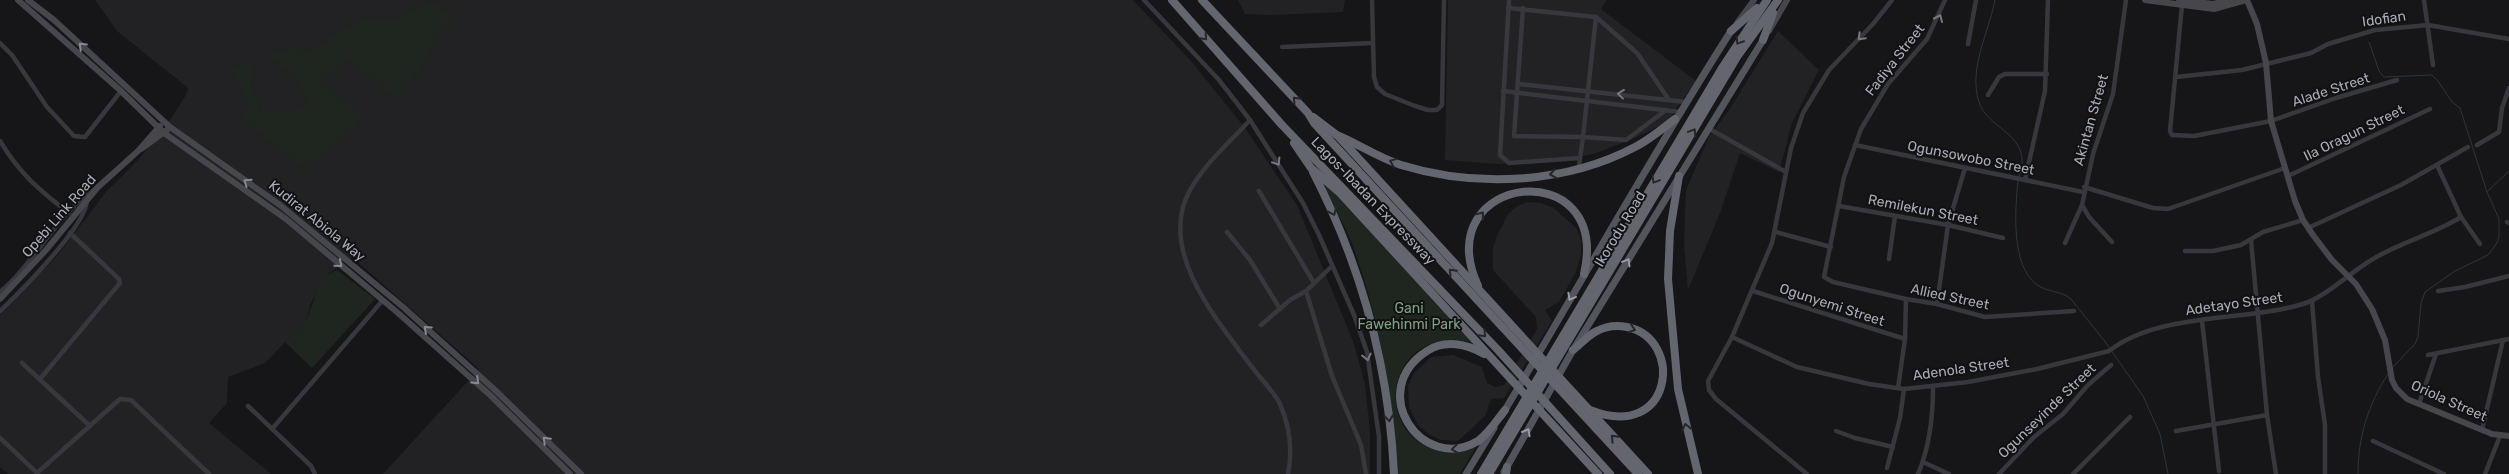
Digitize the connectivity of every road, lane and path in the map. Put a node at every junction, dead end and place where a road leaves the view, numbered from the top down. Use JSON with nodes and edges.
{"nodes":[{"id":1,"x":18,"y":0,"type":"edge"},
{"id":2,"x":28,"y":0,"type":"edge"},
{"id":3,"x":1144,"y":0,"type":"edge"},
{"id":4,"x":1172,"y":0,"type":"edge"},
{"id":5,"x":1202,"y":0,"type":"edge"},
{"id":6,"x":1372,"y":0,"type":"edge"},
{"id":7,"x":1444,"y":0,"type":"edge"},
{"id":8,"x":1509,"y":0,"type":"edge"},
{"id":9,"x":1754,"y":0,"type":"edge"},
{"id":10,"x":1767,"y":0,"type":"edge"},
{"id":11,"x":1787,"y":0,"type":"edge"},
{"id":12,"x":1892,"y":0,"type":"edge"},
{"id":13,"x":1945,"y":0,"type":"edge"},
{"id":14,"x":1976,"y":0,"type":"edge"},
{"id":15,"x":2048,"y":0,"type":"edge"},
{"id":16,"x":2126,"y":0,"type":"edge"},
{"id":17,"x":2145,"y":0,"type":"edge"},
{"id":18,"x":2231,"y":0,"type":"edge"},
{"id":19,"x":2246,"y":0,"type":"edge"},
{"id":20,"x":2424,"y":0,"type":"edge"},
{"id":21,"x":1777,"y":2,"type":"edge"},
{"id":22,"x":2181,"y":3,"type":"edge"},
{"id":23,"x":1508,"y":8,"type":"junction"},
{"id":24,"x":1523,"y":8,"type":"junction"},
{"id":25,"x":1596,"y":17,"type":"junction"},
{"id":26,"x":2428,"y":25,"type":"junction"},
{"id":27,"x":1731,"y":31,"type":"junction"},
{"id":28,"x":2509,"y":39,"type":"edge"},
{"id":29,"x":1763,"y":40,"type":"junction"},
{"id":30,"x":0,"y":43,"type":"edge"},
{"id":31,"x":1373,"y":43,"type":"junction"},
{"id":32,"x":1968,"y":44,"type":"dead end"},
{"id":33,"x":1282,"y":47,"type":"dead end"},
{"id":34,"x":2266,"y":63,"type":"junction"},
{"id":35,"x":2432,"y":65,"type":"dead end"},
{"id":36,"x":2047,"y":74,"type":"junction"},
{"id":37,"x":2176,"y":77,"type":"junction"},
{"id":38,"x":2398,"y":80,"type":"dead end"},
{"id":39,"x":1519,"y":84,"type":"junction"},
{"id":40,"x":2509,"y":88,"type":"edge"},
{"id":41,"x":122,"y":91,"type":"junction"},
{"id":42,"x":1503,"y":91,"type":"junction"},
{"id":43,"x":1589,"y":91,"type":"junction"},
{"id":44,"x":1517,"y":92,"type":"junction"},
{"id":45,"x":1988,"y":95,"type":"dead end"},
{"id":46,"x":1588,"y":100,"type":"junction"},
{"id":47,"x":1669,"y":100,"type":"junction"},
{"id":48,"x":1686,"y":102,"type":"junction"},
{"id":49,"x":2430,"y":108,"type":"dead end"},
{"id":50,"x":1666,"y":110,"type":"junction"},
{"id":51,"x":1680,"y":112,"type":"junction"},
{"id":52,"x":1308,"y":113,"type":"junction"},
{"id":53,"x":1675,"y":119,"type":"junction"},
{"id":54,"x":1250,"y":120,"type":"junction"},
{"id":55,"x":2271,"y":121,"type":"junction"},
{"id":56,"x":164,"y":122,"type":"junction"},
{"id":57,"x":1282,"y":125,"type":"junction"},
{"id":58,"x":158,"y":127,"type":"junction"},
{"id":59,"x":170,"y":127,"type":"junction"},
{"id":60,"x":1708,"y":128,"type":"junction"},
{"id":61,"x":164,"y":133,"type":"junction"},
{"id":62,"x":1338,"y":136,"type":"junction"},
{"id":63,"x":1584,"y":137,"type":"junction"},
{"id":64,"x":0,"y":141,"type":"edge"},
{"id":65,"x":1854,"y":145,"type":"junction"},
{"id":66,"x":2478,"y":145,"type":"dead end"},
{"id":67,"x":2468,"y":147,"type":"dead end"},
{"id":68,"x":138,"y":151,"type":"junction"},
{"id":69,"x":1580,"y":158,"type":"junction"},
{"id":70,"x":2437,"y":165,"type":"junction"},
{"id":71,"x":1311,"y":168,"type":"junction"},
{"id":72,"x":1579,"y":168,"type":"junction"},
{"id":73,"x":1965,"y":168,"type":"junction"},
{"id":74,"x":2285,"y":168,"type":"junction"},
{"id":75,"x":1786,"y":172,"type":"junction"},
{"id":76,"x":1679,"y":176,"type":"junction"},
{"id":77,"x":2288,"y":176,"type":"junction"},
{"id":78,"x":2025,"y":180,"type":"junction"},
{"id":79,"x":97,"y":188,"type":"junction"},
{"id":80,"x":2084,"y":190,"type":"junction"},
{"id":81,"x":1259,"y":191,"type":"dead end"},
{"id":82,"x":87,"y":199,"type":"junction"},
{"id":83,"x":2082,"y":205,"type":"junction"},
{"id":84,"x":1839,"y":206,"type":"junction"},
{"id":85,"x":69,"y":216,"type":"junction"},
{"id":86,"x":1895,"y":216,"type":"junction"},
{"id":87,"x":2462,"y":217,"type":"junction"},
{"id":88,"x":2303,"y":220,"type":"junction"},
{"id":89,"x":1948,"y":225,"type":"junction"},
{"id":90,"x":2308,"y":228,"type":"junction"},
{"id":91,"x":1227,"y":232,"type":"dead end"},
{"id":92,"x":1776,"y":232,"type":"junction"},
{"id":93,"x":70,"y":233,"type":"junction"},
{"id":94,"x":2003,"y":238,"type":"dead end"},
{"id":95,"x":2251,"y":240,"type":"junction"},
{"id":96,"x":2112,"y":242,"type":"dead end"},
{"id":97,"x":2066,"y":243,"type":"dead end"},
{"id":98,"x":2480,"y":244,"type":"dead end"},
{"id":99,"x":1831,"y":247,"type":"junction"},
{"id":100,"x":2185,"y":251,"type":"dead end"},
{"id":101,"x":1889,"y":260,"type":"dead end"},
{"id":102,"x":1331,"y":267,"type":"junction"},
{"id":103,"x":1584,"y":274,"type":"junction"},
{"id":104,"x":2348,"y":274,"type":"junction"},
{"id":105,"x":2509,"y":276,"type":"edge"},
{"id":106,"x":1824,"y":277,"type":"joint"},
{"id":107,"x":1314,"y":283,"type":"junction"},
{"id":108,"x":1306,"y":291,"type":"junction"},
{"id":109,"x":1753,"y":291,"type":"junction"},
{"id":110,"x":2438,"y":291,"type":"dead end"},
{"id":111,"x":1481,"y":292,"type":"junction"},
{"id":112,"x":0,"y":293,"type":"edge"},
{"id":113,"x":1906,"y":299,"type":"junction"},
{"id":114,"x":383,"y":300,"type":"junction"},
{"id":115,"x":2312,"y":301,"type":"junction"},
{"id":116,"x":1937,"y":304,"type":"junction"},
{"id":117,"x":1280,"y":309,"type":"junction"},
{"id":118,"x":0,"y":311,"type":"edge"},
{"id":119,"x":2074,"y":311,"type":"dead end"},
{"id":120,"x":2258,"y":313,"type":"junction"},
{"id":121,"x":2202,"y":321,"type":"junction"},
{"id":122,"x":1261,"y":325,"type":"dead end"},
{"id":123,"x":1511,"y":331,"type":"junction"},
{"id":124,"x":1732,"y":337,"type":"junction"},
{"id":125,"x":1905,"y":338,"type":"junction"},
{"id":126,"x":2506,"y":340,"type":"edge"},
{"id":127,"x":1573,"y":350,"type":"junction"},
{"id":128,"x":2109,"y":351,"type":"joint"},
{"id":129,"x":2428,"y":354,"type":"dead end"},
{"id":130,"x":2436,"y":354,"type":"junction"},
{"id":131,"x":1490,"y":358,"type":"junction"},
{"id":132,"x":22,"y":363,"type":"dead end"},
{"id":133,"x":2111,"y":365,"type":"dead end"},
{"id":134,"x":40,"y":379,"type":"junction"},
{"id":135,"x":1933,"y":387,"type":"junction"},
{"id":136,"x":1898,"y":388,"type":"junction"},
{"id":137,"x":1904,"y":389,"type":"junction"},
{"id":138,"x":1571,"y":397,"type":"junction"},
{"id":139,"x":2419,"y":404,"type":"junction"},
{"id":140,"x":248,"y":406,"type":"dead end"},
{"id":141,"x":1587,"y":409,"type":"junction"},
{"id":142,"x":1505,"y":410,"type":"junction"},
{"id":143,"x":2267,"y":415,"type":"junction"},
{"id":144,"x":2130,"y":417,"type":"dead end"},
{"id":145,"x":2212,"y":425,"type":"junction"},
{"id":146,"x":90,"y":426,"type":"junction"},
{"id":147,"x":272,"y":429,"type":"junction"},
{"id":148,"x":2482,"y":430,"type":"junction"},
{"id":149,"x":1836,"y":431,"type":"dead end"},
{"id":150,"x":2176,"y":431,"type":"dead end"},
{"id":151,"x":2500,"y":436,"type":"junction"},
{"id":152,"x":2509,"y":436,"type":"edge"},
{"id":153,"x":0,"y":438,"type":"edge"},
{"id":154,"x":2373,"y":441,"type":"dead end"},
{"id":155,"x":1893,"y":447,"type":"junction"},
{"id":156,"x":1575,"y":450,"type":"junction"},
{"id":157,"x":1923,"y":462,"type":"junction"},
{"id":158,"x":1887,"y":468,"type":"dead end"},
{"id":159,"x":2219,"y":471,"type":"dead end"},
{"id":160,"x":1505,"y":472,"type":"edge"},
{"id":161,"x":37,"y":473,"type":"edge"},
{"id":162,"x":209,"y":474,"type":"edge"},
{"id":163,"x":315,"y":474,"type":"edge"},
{"id":164,"x":570,"y":474,"type":"edge"},
{"id":165,"x":581,"y":474,"type":"edge"},
{"id":166,"x":1288,"y":474,"type":"edge"},
{"id":167,"x":1366,"y":474,"type":"edge"},
{"id":168,"x":1379,"y":474,"type":"edge"},
{"id":169,"x":1394,"y":474,"type":"edge"},
{"id":170,"x":1466,"y":474,"type":"edge"},
{"id":171,"x":1481,"y":474,"type":"edge"},
{"id":172,"x":1489,"y":474,"type":"edge"},
{"id":173,"x":1588,"y":474,"type":"edge"},
{"id":174,"x":1598,"y":474,"type":"edge"},
{"id":175,"x":1610,"y":474,"type":"edge"},
{"id":176,"x":1638,"y":474,"type":"edge"},
{"id":177,"x":1648,"y":474,"type":"edge"},
{"id":178,"x":1698,"y":474,"type":"edge"},
{"id":179,"x":1807,"y":474,"type":"edge"},
{"id":180,"x":1918,"y":474,"type":"edge"},
{"id":181,"x":1949,"y":474,"type":"edge"},
{"id":182,"x":2000,"y":474,"type":"edge"},
{"id":183,"x":2073,"y":474,"type":"edge"},
{"id":184,"x":2276,"y":474,"type":"edge"},
{"id":185,"x":2325,"y":474,"type":"edge"},
{"id":186,"x":2444,"y":474,"type":"edge"},
{"id":187,"x":2485,"y":474,"type":"edge"}],
"edges":[{"from":1,"to":41,"type":"main road","name":"Kudirat Abiola Way"},
{"from":56,"to":2,"type":"main road","name":"Kudirat Abiola Way","one_way":true},
{"from":3,"to":54,"type":"street"},
{"from":4,"to":57,"type":"highway","name":"Lagos-Ibadan Expressway","one_way":true},
{"from":52,"to":5,"type":"highway","name":"Lagos-Ibadan Expressway","one_way":true},
{"from":6,"to":31,"type":"street"},
{"from":7,"to":31,"type":"street"},
{"from":8,"to":23,"type":"street"},
{"from":9,"to":27,"type":"main road","name":"Ikorodu Road"},
{"from":10,"to":27,"type":"highway"},
{"from":10,"to":171,"type":"highway","name":"Ikorodu Road","one_way":true},
{"from":11,"to":29,"type":"main road","name":"Ikorodu Road"},
{"from":12,"to":75,"type":"street","one_way":true},
{"from":65,"to":13,"type":"street","name":"Fadiya Street","one_way":true},
{"from":14,"to":32,"type":"street"},
{"from":15,"to":36,"type":"street"},
{"from":16,"to":80,"type":"street","name":"Akintan Street"},
{"from":17,"to":22,"type":"main road"},
{"from":18,"to":22,"type":"main road"},
{"from":19,"to":22,"type":"main road"},
{"from":19,"to":34,"type":"main road","name":"Oriola Street"},
{"from":20,"to":26,"type":"street"},
{"from":21,"to":29,"type":"highway"},
{"from":172,"to":21,"type":"highway","name":"Ikorodu Road","one_way":true},
{"from":22,"to":37,"type":"street"},
{"from":23,"to":24,"type":"street"},
{"from":23,"to":42,"type":"street"},
{"from":24,"to":25,"type":"street"},
{"from":24,"to":39,"type":"street"},
{"from":25,"to":43,"type":"street"},
{"from":25,"to":47,"type":"street"},
{"from":26,"to":28,"type":"street","name":"Idofian"},
{"from":26,"to":34,"type":"street","name":"Idofian"},
{"from":26,"to":35,"type":"street"},
{"from":27,"to":48,"type":"main road","name":"Ikorodu Road"},
{"from":29,"to":60,"type":"main road","name":"Ikorodu Road"},
{"from":30,"to":41,"type":"street"},
{"from":31,"to":33,"type":"street"},
{"from":34,"to":37,"type":"street","name":"Idofian"},
{"from":34,"to":55,"type":"main road","name":"Oriola Street"},
{"from":36,"to":45,"type":"street"},
{"from":36,"to":78,"type":"street"},
{"from":37,"to":55,"type":"street","name":"Alade Street"},
{"from":38,"to":55,"type":"street","name":"Alade Street"},
{"from":39,"to":43,"type":"street"},
{"from":39,"to":44,"type":"street"},
{"from":40,"to":66,"type":"street"},
{"from":41,"to":58,"type":"main road","name":"Kudirat Abiola Way"},
{"from":42,"to":44,"type":"street"},
{"from":42,"to":69,"type":"street"},
{"from":43,"to":46,"type":"street"},
{"from":47,"to":43,"type":"street","one_way":true},
{"from":44,"to":46,"type":"street"},
{"from":44,"to":63,"type":"street"},
{"from":46,"to":50,"type":"street"},
{"from":46,"to":63,"type":"street"},
{"from":47,"to":48,"type":"street"},
{"from":48,"to":51,"type":"main road","name":"Ikorodu Road"},
{"from":49,"to":77,"type":"street","name":"Ila Oragun Street"},
{"from":50,"to":51,"type":"street"},
{"from":50,"to":63,"type":"street"},
{"from":51,"to":53,"type":"main road","name":"Ikorodu Road"},
{"from":52,"to":62,"type":"highway"},
{"from":123,"to":52,"type":"highway","name":"Lagos-Ibadan Expressway","one_way":true},
{"from":53,"to":72,"type":"highway"},
{"from":53,"to":103,"type":"main road","name":"Ikorodu Road"},
{"from":54,"to":102,"type":"street","one_way":true},
{"from":54,"to":166,"type":"street"},
{"from":55,"to":74,"type":"main road","name":"Oriola Street"},
{"from":56,"to":58,"type":"main road","name":"Opebi Link Road"},
{"from":56,"to":59,"type":"main road","name":"Kudirat Abiola Way"},
{"from":57,"to":71,"type":"highway"},
{"from":57,"to":175,"type":"highway","name":"Lagos-Ibadan Expressway","one_way":true},
{"from":58,"to":61,"type":"main road","name":"Kudirat Abiola Way"},
{"from":58,"to":68,"type":"main road","name":"Opebi Link Road"},
{"from":59,"to":61,"type":"main road","name":"Opebi Link Road"},
{"from":165,"to":59,"type":"main road","name":"Kudirat Abiola Way","one_way":true},
{"from":60,"to":75,"type":"street"},
{"from":60,"to":76,"type":"main road","name":"Ikorodu Road"},
{"from":61,"to":68,"type":"main road","name":"Opebi Link Road"},
{"from":61,"to":114,"type":"main road","name":"Kudirat Abiola Way","one_way":true},
{"from":72,"to":62,"type":"highway","one_way":true},
{"from":62,"to":111,"type":"highway"},
{"from":63,"to":69,"type":"street"},
{"from":64,"to":85,"type":"street"},
{"from":65,"to":73,"type":"street","name":"Ogunsowobo Street"},
{"from":65,"to":84,"type":"street","name":"Fadiya Street"},
{"from":67,"to":70,"type":"street"},
{"from":68,"to":79,"type":"main road","name":"Opebi Link Road"},
{"from":69,"to":72,"type":"street"},
{"from":70,"to":87,"type":"street"},
{"from":70,"to":90,"type":"street"},
{"from":71,"to":131,"type":"highway"},
{"from":71,"to":169,"type":"highway","one_way":true},
{"from":73,"to":78,"type":"street","name":"Ogunsowobo Street"},
{"from":73,"to":89,"type":"street"},
{"from":74,"to":77,"type":"main road","name":"Oriola Street"},
{"from":74,"to":80,"type":"street","name":"Ogunsowobo Street"},
{"from":75,"to":92,"type":"street"},
{"from":127,"to":76,"type":"main road","name":"Ikorodu Road","one_way":true},
{"from":178,"to":76,"type":"highway","one_way":true},
{"from":77,"to":88,"type":"main road","name":"Oriola Street"},
{"from":78,"to":80,"type":"street","name":"Ogunsowobo Street"},
{"from":79,"to":82,"type":"main road","name":"Opebi Link Road"},
{"from":79,"to":85,"type":"street"},
{"from":80,"to":83,"type":"street","name":"Akintan Street"},
{"from":81,"to":107,"type":"street"},
{"from":82,"to":85,"type":"main road","name":"Opebi Link Road"},
{"from":82,"to":93,"type":"street"},
{"from":83,"to":96,"type":"street"},
{"from":83,"to":97,"type":"street","name":"Akintan Street"},
{"from":84,"to":86,"type":"street","name":"Remilekun Street"},
{"from":84,"to":99,"type":"street","name":"Fadiya Street"},
{"from":85,"to":112,"type":"main road","name":"Opebi Link Road"},
{"from":86,"to":89,"type":"street","name":"Remilekun Street"},
{"from":86,"to":101,"type":"street"},
{"from":87,"to":98,"type":"street"},
{"from":87,"to":104,"type":"street","name":"Adetayo Street"},
{"from":88,"to":90,"type":"main road","name":"Oriola Street"},
{"from":88,"to":95,"type":"street"},
{"from":89,"to":94,"type":"street","name":"Remilekun Street"},
{"from":89,"to":116,"type":"street"},
{"from":90,"to":104,"type":"main road","name":"Oriola Street"},
{"from":91,"to":117,"type":"street"},
{"from":92,"to":99,"type":"street"},
{"from":92,"to":109,"type":"street"},
{"from":93,"to":118,"type":"street"},
{"from":93,"to":134,"type":"street"},
{"from":95,"to":100,"type":"street"},
{"from":95,"to":120,"type":"street"},
{"from":99,"to":106,"type":"street","name":"Fadiya Street"},
{"from":102,"to":107,"type":"street"},
{"from":102,"to":168,"type":"street","one_way":true},
{"from":111,"to":103,"type":"highway","one_way":true},
{"from":103,"to":142,"type":"main road","name":"Ikorodu Road","one_way":true},
{"from":104,"to":115,"type":"street","name":"Adetayo Street"},
{"from":104,"to":139,"type":"main road","name":"Oriola Street"},
{"from":105,"to":110,"type":"street"},
{"from":106,"to":113,"type":"street","name":"Allied Street"},
{"from":107,"to":108,"type":"street"},
{"from":108,"to":117,"type":"street"},
{"from":108,"to":167,"type":"street"},
{"from":109,"to":124,"type":"street"},
{"from":109,"to":125,"type":"street","name":"Ogunyemi Street"},
{"from":111,"to":123,"type":"highway"},
{"from":113,"to":116,"type":"street","name":"Allied Street"},
{"from":113,"to":125,"type":"street"},
{"from":114,"to":147,"type":"street"},
{"from":114,"to":164,"type":"main road","name":"Kudirat Abiola Way","one_way":true},
{"from":115,"to":120,"type":"street","name":"Adetayo Street"},
{"from":115,"to":185,"type":"street"},
{"from":116,"to":119,"type":"street","name":"Allied Street"},
{"from":117,"to":122,"type":"street"},
{"from":120,"to":121,"type":"street","name":"Adetayo Street"},
{"from":120,"to":143,"type":"street"},
{"from":121,"to":128,"type":"street","name":"Adetayo Street"},
{"from":121,"to":145,"type":"street"},
{"from":123,"to":138,"type":"highway","name":"Lagos-Ibadan Expressway"},
{"from":124,"to":136,"type":"street","name":"Adenola Street"},
{"from":124,"to":179,"type":"street"},
{"from":125,"to":136,"type":"street"},
{"from":126,"to":130,"type":"street"},
{"from":126,"to":148,"type":"street"},
{"from":127,"to":141,"type":"highway","one_way":true},
{"from":160,"to":127,"type":"main road","name":"Ikorodu Road","one_way":true},
{"from":128,"to":135,"type":"street","name":"Adenola Street"},
{"from":129,"to":130,"type":"street"},
{"from":130,"to":139,"type":"street"},
{"from":142,"to":131,"type":"highway","one_way":true},
{"from":131,"to":156,"type":"highway"},
{"from":132,"to":134,"type":"street"},
{"from":133,"to":182,"type":"street","name":"Ogunseyinde Street"},
{"from":134,"to":146,"type":"street"},
{"from":135,"to":137,"type":"street","name":"Adenola Street"},
{"from":135,"to":157,"type":"street"},
{"from":136,"to":137,"type":"street","name":"Adenola Street"},
{"from":137,"to":155,"type":"street"},
{"from":138,"to":141,"type":"highway"},
{"from":138,"to":176,"type":"highway"},
{"from":139,"to":148,"type":"main road","name":"Oriola Street"},
{"from":140,"to":147,"type":"street"},
{"from":177,"to":141,"type":"highway","one_way":true},
{"from":142,"to":170,"type":"main road","name":"Ikorodu Road"},
{"from":143,"to":145,"type":"street"},
{"from":143,"to":184,"type":"street"},
{"from":144,"to":183,"type":"street"},
{"from":145,"to":150,"type":"street"},
{"from":145,"to":159,"type":"street"},
{"from":146,"to":161,"type":"street"},
{"from":146,"to":162,"type":"street"},
{"from":147,"to":163,"type":"street"},
{"from":148,"to":151,"type":"main road","name":"Oriola Street"},
{"from":149,"to":155,"type":"street"},
{"from":151,"to":152,"type":"main road","name":"Oriola Street"},
{"from":151,"to":187,"type":"street"},
{"from":153,"to":161,"type":"street"},
{"from":154,"to":186,"type":"street"},
{"from":155,"to":158,"type":"street"},
{"from":156,"to":173,"type":"highway"},
{"from":156,"to":174,"type":"highway"},
{"from":157,"to":180,"type":"street"},
{"from":157,"to":181,"type":"street"}]}
